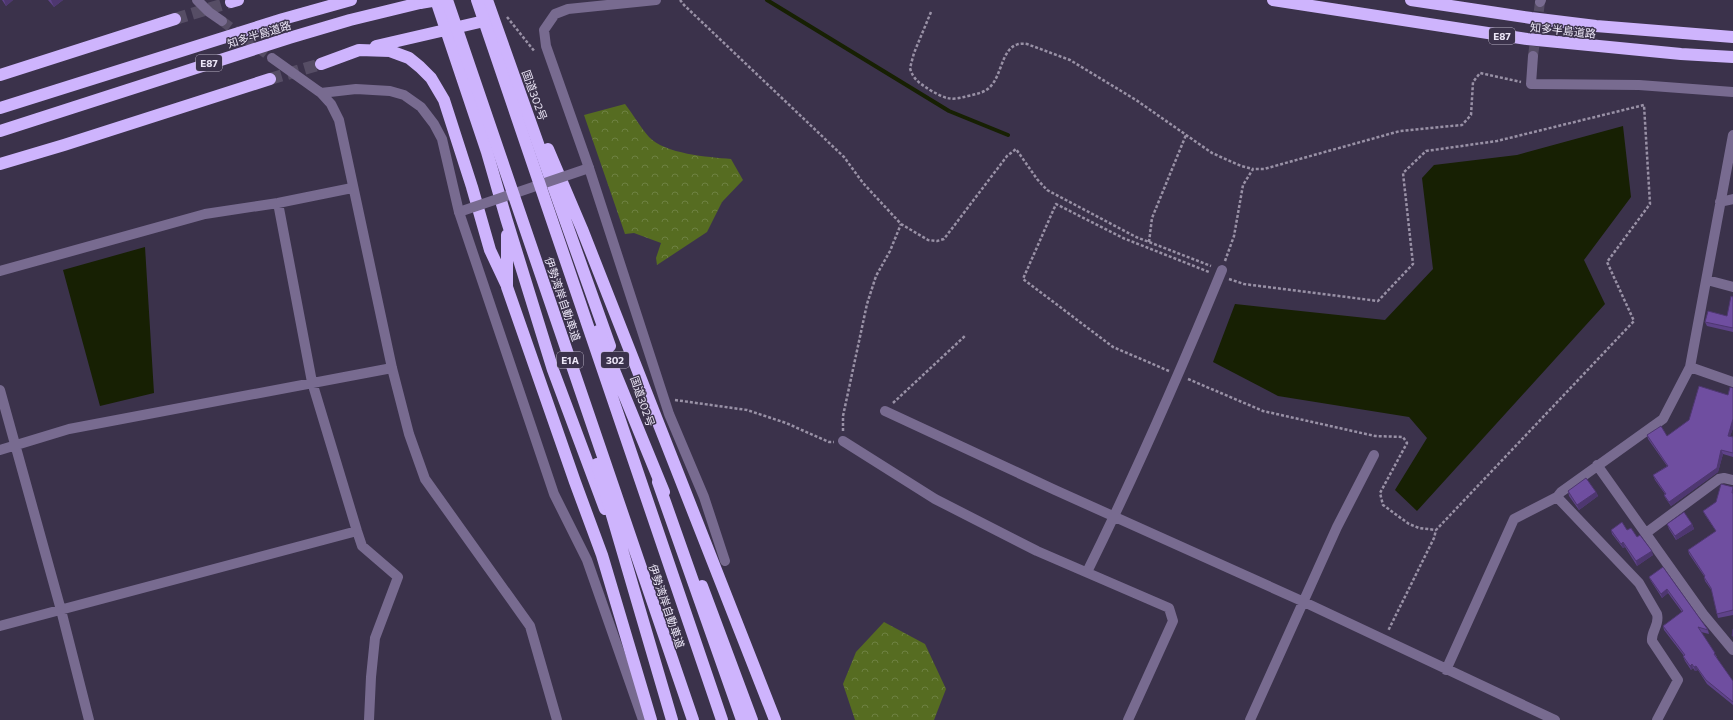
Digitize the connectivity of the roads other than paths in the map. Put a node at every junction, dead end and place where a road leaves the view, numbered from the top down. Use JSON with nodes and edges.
{"nodes":[{"id":1,"x":351,"y":0,"type":"edge"},
{"id":2,"x":437,"y":0,"type":"edge"},
{"id":3,"x":447,"y":0,"type":"edge"},
{"id":4,"x":477,"y":0,"type":"edge"},
{"id":5,"x":488,"y":0,"type":"edge"},
{"id":6,"x":656,"y":0,"type":"edge"},
{"id":7,"x":1273,"y":0,"type":"edge"},
{"id":8,"x":1411,"y":0,"type":"edge"},
{"id":9,"x":199,"y":1,"type":"edge"},
{"id":10,"x":175,"y":19,"type":"tunnel mouth"},
{"id":11,"x":494,"y":19,"type":"junction"},
{"id":12,"x":222,"y":21,"type":"tunnel mouth"},
{"id":13,"x":446,"y":30,"type":"junction"},
{"id":14,"x":1733,"y":37,"type":"edge"},
{"id":15,"x":359,"y":50,"type":"junction"},
{"id":16,"x":1533,"y":56,"type":"tunnel mouth"},
{"id":17,"x":1733,"y":57,"type":"edge"},
{"id":18,"x":272,"y":58,"type":"tunnel mouth"},
{"id":19,"x":321,"y":64,"type":"tunnel mouth"},
{"id":20,"x":0,"y":75,"type":"edge"},
{"id":21,"x":270,"y":79,"type":"tunnel mouth"},
{"id":22,"x":321,"y":92,"type":"junction"},
{"id":23,"x":1733,"y":92,"type":"edge"},
{"id":24,"x":522,"y":96,"type":"junction"},
{"id":25,"x":0,"y":108,"type":"edge"},
{"id":26,"x":0,"y":131,"type":"edge"},
{"id":27,"x":1733,"y":135,"type":"edge"},
{"id":28,"x":0,"y":164,"type":"edge"},
{"id":29,"x":589,"y":168,"type":"junction"},
{"id":30,"x":352,"y":188,"type":"junction"},
{"id":31,"x":1733,"y":199,"type":"edge"},
{"id":32,"x":1720,"y":202,"type":"junction"},
{"id":33,"x":278,"y":203,"type":"junction"},
{"id":34,"x":459,"y":212,"type":"junction"},
{"id":35,"x":549,"y":214,"type":"junction"},
{"id":36,"x":506,"y":218,"type":"junction"},
{"id":37,"x":0,"y":271,"type":"edge"},
{"id":38,"x":1220,"y":273,"type":"road end"},
{"id":39,"x":1707,"y":280,"type":"junction"},
{"id":40,"x":508,"y":287,"type":"junction"},
{"id":41,"x":1733,"y":287,"type":"edge"},
{"id":42,"x":566,"y":350,"type":"junction"},
{"id":43,"x":1690,"y":367,"type":"junction"},
{"id":44,"x":392,"y":368,"type":"junction"},
{"id":45,"x":312,"y":382,"type":"junction"},
{"id":46,"x":1733,"y":382,"type":"edge"},
{"id":47,"x":0,"y":390,"type":"edge"},
{"id":48,"x":885,"y":411,"type":"road end"},
{"id":49,"x":843,"y":441,"type":"road end"},
{"id":50,"x":15,"y":446,"type":"junction"},
{"id":51,"x":0,"y":450,"type":"edge"},
{"id":52,"x":1374,"y":455,"type":"dead end"},
{"id":53,"x":1597,"y":465,"type":"junction"},
{"id":54,"x":1733,"y":480,"type":"edge"},
{"id":55,"x":1557,"y":497,"type":"junction"},
{"id":56,"x":1114,"y":516,"type":"junction"},
{"id":57,"x":357,"y":531,"type":"junction"},
{"id":58,"x":1646,"y":533,"type":"junction"},
{"id":59,"x":725,"y":561,"type":"dead end"},
{"id":60,"x":1087,"y":572,"type":"junction"},
{"id":61,"x":1304,"y":602,"type":"junction"},
{"id":62,"x":60,"y":610,"type":"junction"},
{"id":63,"x":0,"y":626,"type":"edge"},
{"id":64,"x":1733,"y":650,"type":"edge"},
{"id":65,"x":1446,"y":670,"type":"junction"},
{"id":66,"x":1538,"y":716,"type":"edge"},
{"id":67,"x":89,"y":720,"type":"edge"},
{"id":68,"x":369,"y":720,"type":"edge"},
{"id":69,"x":557,"y":720,"type":"edge"},
{"id":70,"x":643,"y":720,"type":"edge"},
{"id":71,"x":651,"y":720,"type":"edge"},
{"id":72,"x":672,"y":720,"type":"edge"},
{"id":73,"x":678,"y":720,"type":"edge"},
{"id":74,"x":693,"y":720,"type":"edge"},
{"id":75,"x":722,"y":720,"type":"edge"},
{"id":76,"x":742,"y":720,"type":"edge"},
{"id":77,"x":752,"y":720,"type":"edge"},
{"id":78,"x":775,"y":720,"type":"edge"},
{"id":79,"x":1128,"y":720,"type":"edge"},
{"id":80,"x":1250,"y":720,"type":"edge"},
{"id":81,"x":1555,"y":720,"type":"edge"},
{"id":82,"x":1657,"y":720,"type":"edge"}],
"edges":[{"from":1,"to":25,"type":"highway","name":"知多半島道路","number":"E87"},
{"from":2,"to":13,"type":"highway"},
{"from":2,"to":26,"type":"highway","name":"知多半島道路","number":"E87","bridge":true},
{"from":3,"to":42,"type":"highway","name":"伊勢湾岸自動車道","number":"E1A","bridge":true},
{"from":4,"to":35,"type":"highway","name":"伊勢湾岸自動車道","number":"E1A","bridge":true},
{"from":5,"to":11,"type":"highway","name":"国道302号","number":"302"},
{"from":6,"to":29,"type":"street"},
{"from":7,"to":17,"type":"highway","name":"知多半島道路","number":"E87"},
{"from":8,"to":14,"type":"highway","name":"知多半島道路","number":"E87"},
{"from":9,"to":12,"type":"street"},
{"from":10,"to":20,"type":"highway"},
{"from":11,"to":13,"type":"highway"},
{"from":11,"to":24,"type":"highway","name":"国道302号","number":"302"},
{"from":13,"to":15,"type":"highway"},
{"from":13,"to":36,"type":"highway"},
{"from":15,"to":19,"type":"highway"},
{"from":15,"to":40,"type":"highway"},
{"from":16,"to":23,"type":"street"},
{"from":18,"to":22,"type":"street"},
{"from":21,"to":28,"type":"highway"},
{"from":22,"to":30,"type":"street"},
{"from":22,"to":34,"type":"street"},
{"from":24,"to":76,"type":"highway","name":"国道302号","number":"302"},
{"from":24,"to":78,"type":"highway"},
{"from":27,"to":32,"type":"street"},
{"from":29,"to":34,"type":"street","bridge":true},
{"from":29,"to":59,"type":"street"},
{"from":30,"to":33,"type":"street"},
{"from":30,"to":44,"type":"street"},
{"from":31,"to":32,"type":"street"},
{"from":32,"to":39,"type":"street"},
{"from":33,"to":37,"type":"street"},
{"from":33,"to":45,"type":"street"},
{"from":34,"to":70,"type":"street"},
{"from":35,"to":75,"type":"highway","name":"伊勢湾岸自動車道","number":"E1A","bridge":true},
{"from":35,"to":77,"type":"highway","bridge":true},
{"from":36,"to":40,"type":"highway"},
{"from":36,"to":73,"type":"highway"},
{"from":38,"to":56,"type":"street"},
{"from":39,"to":41,"type":"street"},
{"from":39,"to":43,"type":"street"},
{"from":40,"to":71,"type":"highway"},
{"from":42,"to":72,"type":"highway","bridge":true},
{"from":42,"to":74,"type":"highway","name":"伊勢湾岸自動車道","number":"E1A","bridge":true},
{"from":43,"to":46,"type":"street"},
{"from":43,"to":53,"type":"street"},
{"from":44,"to":45,"type":"street"},
{"from":44,"to":69,"type":"street"},
{"from":45,"to":50,"type":"street"},
{"from":45,"to":57,"type":"street"},
{"from":47,"to":50,"type":"street"},
{"from":48,"to":56,"type":"street"},
{"from":49,"to":60,"type":"street"},
{"from":50,"to":51,"type":"street"},
{"from":50,"to":62,"type":"street"},
{"from":52,"to":61,"type":"street"},
{"from":53,"to":55,"type":"street"},
{"from":53,"to":58,"type":"street"},
{"from":54,"to":58,"type":"street"},
{"from":55,"to":65,"type":"street"},
{"from":55,"to":82,"type":"street"},
{"from":56,"to":60,"type":"street"},
{"from":56,"to":61,"type":"street"},
{"from":57,"to":62,"type":"street"},
{"from":57,"to":68,"type":"street"},
{"from":58,"to":64,"type":"street"},
{"from":60,"to":79,"type":"street"},
{"from":61,"to":65,"type":"street"},
{"from":61,"to":80,"type":"street"},
{"from":62,"to":63,"type":"street"},
{"from":62,"to":67,"type":"street"},
{"from":65,"to":66,"type":"street"},
{"from":66,"to":81,"type":"street"}]}
